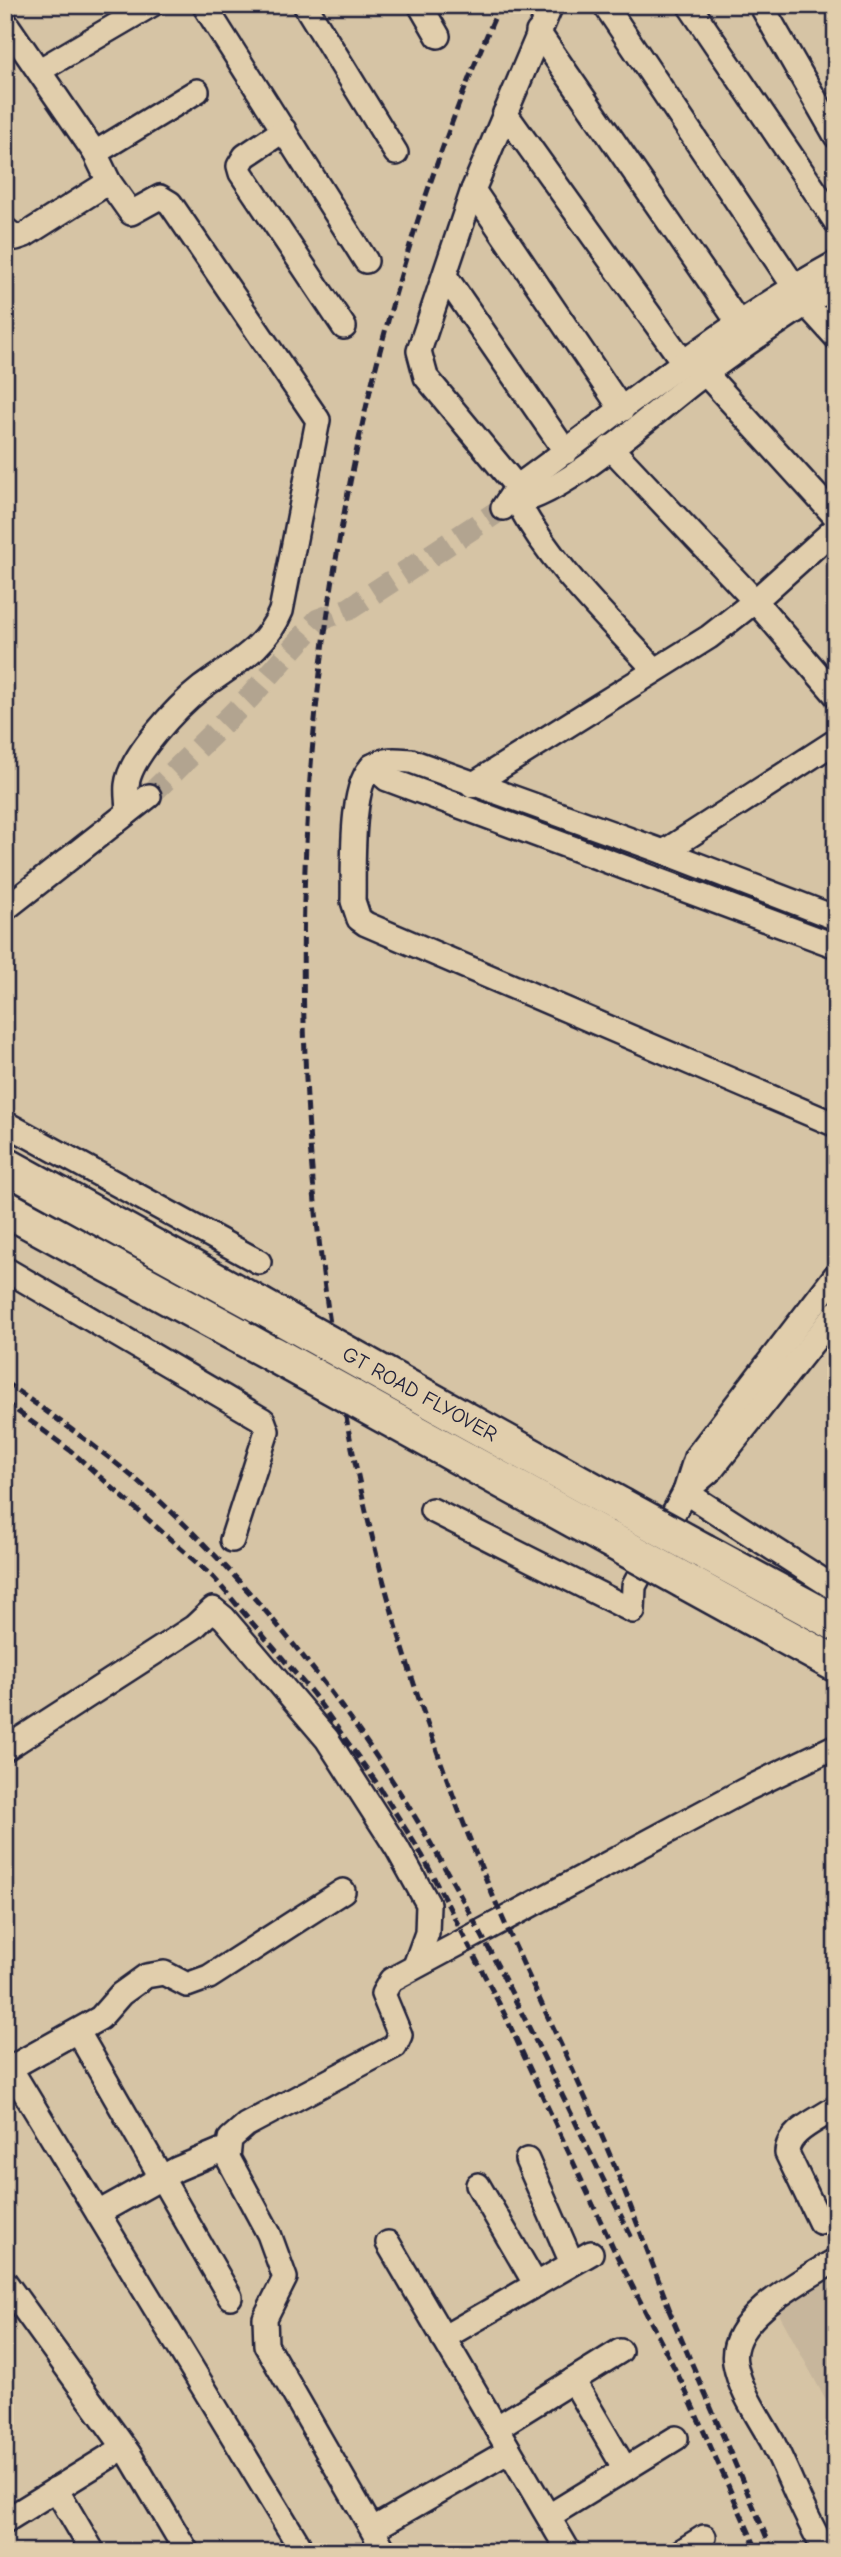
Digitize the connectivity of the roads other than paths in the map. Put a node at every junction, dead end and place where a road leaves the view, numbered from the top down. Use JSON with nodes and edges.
{"nodes":[{"id":1,"x":151,"y":5,"type":"edge"},
{"id":2,"x":204,"y":5,"type":"edge"},
{"id":3,"x":306,"y":5,"type":"edge"},
{"id":4,"x":419,"y":5,"type":"edge"},
{"id":5,"x":551,"y":5,"type":"edge"},
{"id":6,"x":605,"y":5,"type":"edge"},
{"id":7,"x":689,"y":5,"type":"edge"},
{"id":8,"x":761,"y":5,"type":"edge"},
{"id":9,"x":5,"y":22,"type":"edge"},
{"id":10,"x":538,"y":32,"type":"junction"},
{"id":11,"x":438,"y":36,"type":"dead end"},
{"id":12,"x":40,"y":70,"type":"junction"},
{"id":13,"x":197,"y":91,"type":"dead end"},
{"id":14,"x":505,"y":113,"type":"junction"},
{"id":15,"x":284,"y":130,"type":"junction"},
{"id":16,"x":836,"y":136,"type":"edge"},
{"id":17,"x":95,"y":153,"type":"junction"},
{"id":18,"x":396,"y":153,"type":"dead end"},
{"id":19,"x":109,"y":182,"type":"junction"},
{"id":20,"x":473,"y":190,"type":"junction"},
{"id":21,"x":836,"y":222,"type":"edge"},
{"id":22,"x":5,"y":229,"type":"edge"},
{"id":23,"x":366,"y":261,"type":"dead end"},
{"id":24,"x":836,"y":263,"type":"edge"},
{"id":25,"x":444,"y":276,"type":"junction"},
{"id":26,"x":818,"y":291,"type":"edge"},
{"id":27,"x":738,"y":322,"type":"junction"},
{"id":28,"x":344,"y":327,"type":"dead end"},
{"id":29,"x":836,"y":337,"type":"edge"},
{"id":30,"x":684,"y":363,"type":"junction"},
{"id":31,"x":705,"y":373,"type":"junction"},
{"id":32,"x":622,"y":410,"type":"junction"},
{"id":33,"x":610,"y":447,"type":"junction"},
{"id":34,"x":566,"y":452,"type":"junction"},
{"id":35,"x":512,"y":500,"type":"junction"},
{"id":36,"x":836,"y":517,"type":"edge"},
{"id":37,"x":836,"y":528,"type":"edge"},
{"id":38,"x":755,"y":601,"type":"junction"},
{"id":39,"x":656,"y":670,"type":"junction"},
{"id":40,"x":836,"y":695,"type":"edge"},
{"id":41,"x":836,"y":741,"type":"edge"},
{"id":42,"x":372,"y":766,"type":"junction"},
{"id":43,"x":472,"y":785,"type":"junction"},
{"id":44,"x":149,"y":796,"type":"tunnel mouth"},
{"id":45,"x":128,"y":812,"type":"junction"},
{"id":46,"x":664,"y":852,"type":"junction"},
{"id":47,"x":5,"y":909,"type":"edge"},
{"id":48,"x":836,"y":918,"type":"edge"},
{"id":49,"x":836,"y":946,"type":"edge"},
{"id":50,"x":5,"y":1123,"type":"edge"},
{"id":51,"x":836,"y":1125,"type":"edge"},
{"id":52,"x":5,"y":1165,"type":"edge"},
{"id":53,"x":5,"y":1208,"type":"edge"},
{"id":54,"x":259,"y":1262,"type":"dead end"},
{"id":55,"x":5,"y":1269,"type":"edge"},
{"id":56,"x":836,"y":1275,"type":"edge"},
{"id":57,"x":836,"y":1313,"type":"edge"},
{"id":58,"x":685,"y":1492,"type":"junction"},
{"id":59,"x":432,"y":1510,"type":"dead end"},
{"id":60,"x":232,"y":1539,"type":"dead end"},
{"id":61,"x":836,"y":1589,"type":"edge"},
{"id":62,"x":836,"y":1623,"type":"edge"},
{"id":63,"x":836,"y":1664,"type":"edge"},
{"id":64,"x":836,"y":1745,"type":"edge"},
{"id":65,"x":5,"y":1749,"type":"edge"},
{"id":66,"x":343,"y":1891,"type":"dead end"},
{"id":67,"x":415,"y":1966,"type":"junction"},
{"id":68,"x":78,"y":2032,"type":"junction"},
{"id":69,"x":8,"y":2069,"type":"edge"},
{"id":70,"x":836,"y":2107,"type":"edge"},
{"id":71,"x":227,"y":2148,"type":"junction"},
{"id":72,"x":527,"y":2160,"type":"dead end"},
{"id":73,"x":161,"y":2177,"type":"junction"},
{"id":74,"x":478,"y":2185,"type":"dead end"},
{"id":75,"x":98,"y":2213,"type":"junction"},
{"id":76,"x":820,"y":2222,"type":"dead end"},
{"id":77,"x":388,"y":2243,"type":"dead end"},
{"id":78,"x":836,"y":2260,"type":"edge"},
{"id":79,"x":5,"y":2282,"type":"edge"},
{"id":80,"x":536,"y":2285,"type":"junction"},
{"id":81,"x":230,"y":2297,"type":"dead end"},
{"id":82,"x":443,"y":2338,"type":"junction"},
{"id":83,"x":620,"y":2351,"type":"dead end"},
{"id":84,"x":573,"y":2380,"type":"junction"},
{"id":85,"x":496,"y":2428,"type":"junction"},
{"id":86,"x":676,"y":2438,"type":"dead end"},
{"id":87,"x":123,"y":2448,"type":"junction"},
{"id":88,"x":509,"y":2451,"type":"junction"},
{"id":89,"x":625,"y":2469,"type":"junction"},
{"id":90,"x":57,"y":2489,"type":"junction"},
{"id":91,"x":549,"y":2516,"type":"junction"},
{"id":92,"x":5,"y":2521,"type":"edge"},
{"id":93,"x":704,"y":2537,"type":"dead end"},
{"id":94,"x":377,"y":2544,"type":"edge"},
{"id":95,"x":93,"y":2552,"type":"edge"},
{"id":96,"x":187,"y":2552,"type":"edge"},
{"id":97,"x":303,"y":2552,"type":"edge"},
{"id":98,"x":569,"y":2552,"type":"edge"},
{"id":99,"x":680,"y":2552,"type":"edge"},
{"id":100,"x":826,"y":2552,"type":"edge"}],
"edges":[{"from":1,"to":12,"type":"street"},
{"from":2,"to":15,"type":"street"},
{"from":3,"to":18,"type":"street"},
{"from":4,"to":11,"type":"street"},
{"from":5,"to":10,"type":"street"},
{"from":6,"to":26,"type":"street"},
{"from":7,"to":21,"type":"street"},
{"from":8,"to":16,"type":"street"},
{"from":9,"to":12,"type":"street"},
{"from":10,"to":14,"type":"street"},
{"from":10,"to":27,"type":"street"},
{"from":12,"to":17,"type":"street"},
{"from":13,"to":17,"type":"street"},
{"from":14,"to":20,"type":"street"},
{"from":14,"to":30,"type":"street"},
{"from":15,"to":23,"type":"street"},
{"from":15,"to":28,"type":"street"},
{"from":17,"to":19,"type":"street"},
{"from":19,"to":22,"type":"street"},
{"from":19,"to":45,"type":"street"},
{"from":20,"to":25,"type":"street"},
{"from":20,"to":32,"type":"street"},
{"from":24,"to":26,"type":"street"},
{"from":25,"to":34,"type":"street"},
{"from":25,"to":35,"type":"street"},
{"from":26,"to":27,"type":"street"},
{"from":26,"to":29,"type":"street"},
{"from":26,"to":31,"type":"street"},
{"from":27,"to":30,"type":"street"},
{"from":30,"to":32,"type":"street"},
{"from":31,"to":33,"type":"street"},
{"from":31,"to":36,"type":"street"},
{"from":32,"to":34,"type":"street"},
{"from":33,"to":35,"type":"street"},
{"from":33,"to":38,"type":"street"},
{"from":34,"to":35,"type":"street"},
{"from":35,"to":39,"type":"street"},
{"from":37,"to":38,"type":"street"},
{"from":38,"to":39,"type":"street"},
{"from":38,"to":40,"type":"street"},
{"from":39,"to":43,"type":"street"},
{"from":41,"to":46,"type":"street"},
{"from":42,"to":43,"type":"street"},
{"from":42,"to":49,"type":"street"},
{"from":42,"to":51,"type":"street"},
{"from":43,"to":46,"type":"street"},
{"from":44,"to":45,"type":"street"},
{"from":45,"to":47,"type":"street"},
{"from":46,"to":48,"type":"street"},
{"from":50,"to":54,"type":"street"},
{"from":52,"to":62,"type":"highway","name":"GT ROAD FLYOVER","bridge":true},
{"from":53,"to":63,"type":"highway","name":"GT ROAD FLYOVER","bridge":true},
{"from":55,"to":60,"type":"street"},
{"from":56,"to":58,"type":"street"},
{"from":57,"to":58,"type":"street"},
{"from":58,"to":59,"type":"street"},
{"from":58,"to":61,"type":"street"},
{"from":64,"to":67,"type":"street"},
{"from":65,"to":67,"type":"street"},
{"from":66,"to":68,"type":"street"},
{"from":67,"to":71,"type":"street"},
{"from":68,"to":69,"type":"street"},
{"from":68,"to":73,"type":"street"},
{"from":69,"to":75,"type":"street"},
{"from":70,"to":76,"type":"street"},
{"from":71,"to":73,"type":"street"},
{"from":71,"to":94,"type":"street"},
{"from":72,"to":80,"type":"street"},
{"from":73,"to":75,"type":"street"},
{"from":73,"to":81,"type":"street"},
{"from":74,"to":80,"type":"street"},
{"from":75,"to":97,"type":"street"},
{"from":77,"to":82,"type":"street"},
{"from":78,"to":100,"type":"street"},
{"from":79,"to":87,"type":"street"},
{"from":80,"to":82,"type":"street"},
{"from":82,"to":85,"type":"street"},
{"from":83,"to":84,"type":"street"},
{"from":84,"to":85,"type":"street"},
{"from":84,"to":89,"type":"street"},
{"from":85,"to":88,"type":"street"},
{"from":86,"to":89,"type":"street"},
{"from":87,"to":90,"type":"street"},
{"from":87,"to":96,"type":"street"},
{"from":88,"to":91,"type":"street"},
{"from":88,"to":94,"type":"street"},
{"from":89,"to":91,"type":"street"},
{"from":90,"to":92,"type":"street"},
{"from":90,"to":95,"type":"street"},
{"from":91,"to":98,"type":"street"},
{"from":93,"to":99,"type":"street"}]}
